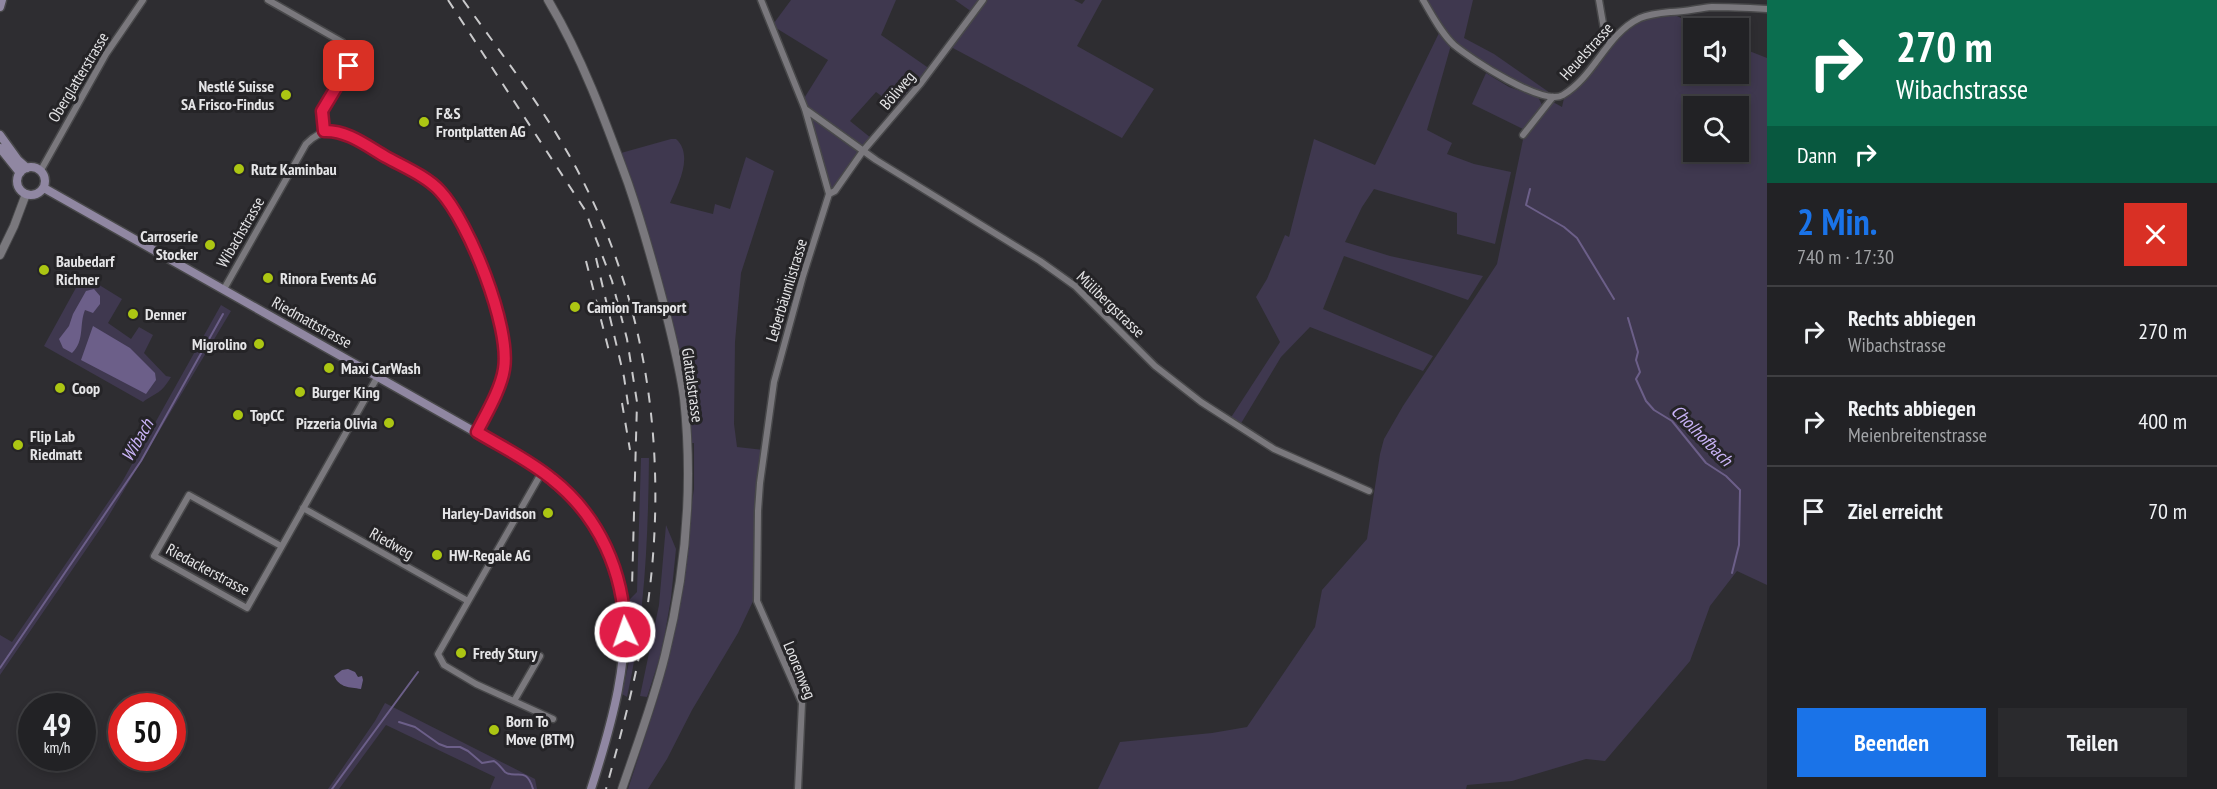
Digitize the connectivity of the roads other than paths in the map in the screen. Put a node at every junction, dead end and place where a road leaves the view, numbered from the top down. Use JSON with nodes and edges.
{"nodes":[{"id":1,"x":2,"y":0,"type":"edge"},
{"id":2,"x":143,"y":0,"type":"edge"},
{"id":3,"x":268,"y":0,"type":"edge"},
{"id":4,"x":548,"y":0,"type":"edge"},
{"id":5,"x":761,"y":0,"type":"edge"},
{"id":6,"x":983,"y":0,"type":"edge"},
{"id":7,"x":1423,"y":0,"type":"edge"},
{"id":8,"x":1599,"y":0,"type":"edge"},
{"id":9,"x":0,"y":7,"type":"edge"},
{"id":10,"x":1767,"y":9,"type":"edge"},
{"id":11,"x":1610,"y":43,"type":"junction"},
{"id":12,"x":1553,"y":97,"type":"junction"},
{"id":13,"x":805,"y":109,"type":"junction"},
{"id":14,"x":324,"y":131,"type":"junction"},
{"id":15,"x":0,"y":135,"type":"edge"},
{"id":16,"x":1523,"y":135,"type":"dead end"},
{"id":17,"x":0,"y":148,"type":"edge"},
{"id":18,"x":864,"y":151,"type":"junction"},
{"id":19,"x":23,"y":170,"type":"junction"},
{"id":20,"x":41,"y":170,"type":"junction"},
{"id":21,"x":44,"y":188,"type":"junction"},
{"id":22,"x":26,"y":194,"type":"junction"},
{"id":23,"x":829,"y":194,"type":"junction"},
{"id":24,"x":0,"y":255,"type":"edge"},
{"id":25,"x":224,"y":289,"type":"junction"},
{"id":26,"x":378,"y":376,"type":"junction"},
{"id":27,"x":477,"y":432,"type":"junction"},
{"id":28,"x":543,"y":472,"type":"junction"},
{"id":29,"x":1369,"y":491,"type":"dead end"},
{"id":30,"x":303,"y":508,"type":"junction"},
{"id":31,"x":281,"y":546,"type":"junction"},
{"id":32,"x":468,"y":601,"type":"junction"},
{"id":33,"x":757,"y":601,"type":"joint"},
{"id":34,"x":540,"y":656,"type":"dead end"},
{"id":35,"x":514,"y":701,"type":"junction"},
{"id":36,"x":553,"y":719,"type":"dead end"},
{"id":37,"x":591,"y":789,"type":"edge"},
{"id":38,"x":622,"y":789,"type":"edge"},
{"id":39,"x":798,"y":789,"type":"edge"}],
"edges":[{"from":1,"to":9,"type":"main road"},
{"from":2,"to":20,"type":"street","name":"Oberglatterstrasse"},
{"from":3,"to":14,"type":"street"},
{"from":4,"to":38,"type":"street","name":"Glattalstrasse"},
{"from":5,"to":13,"type":"street"},
{"from":6,"to":18,"type":"street","name":"Böliweg"},
{"from":7,"to":12,"type":"street","name":"Heuelstrasse"},
{"from":8,"to":11,"type":"street"},
{"from":10,"to":11,"type":"street","name":"Heuelstrasse"},
{"from":11,"to":12,"type":"street","name":"Heuelstrasse"},
{"from":12,"to":16,"type":"street"},
{"from":13,"to":18,"type":"street","name":"Mülibergstrasse"},
{"from":13,"to":23,"type":"street"},
{"from":14,"to":25,"type":"street","name":"Wibachstrasse"},
{"from":14,"to":27,"type":"street"},
{"from":15,"to":19,"type":"main road"},
{"from":17,"to":19,"type":"main road"},
{"from":18,"to":23,"type":"street","name":"Böliweg"},
{"from":18,"to":29,"type":"street","name":"Mülibergstrasse"},
{"from":19,"to":20,"type":"main road"},
{"from":19,"to":22,"type":"main road"},
{"from":20,"to":21,"type":"main road"},
{"from":21,"to":22,"type":"main road"},
{"from":21,"to":25,"type":"main road","name":"Riedmattstrasse"},
{"from":22,"to":24,"type":"street"},
{"from":23,"to":33,"type":"street","name":"Leberbäumlistrasse"},
{"from":25,"to":26,"type":"main road","name":"Riedmattstrasse"},
{"from":26,"to":27,"type":"main road","name":"Riedmattstrasse"},
{"from":26,"to":30,"type":"street","name":"Riedackerstrasse"},
{"from":27,"to":28,"type":"main road","name":"Riedmattstrasse"},
{"from":28,"to":32,"type":"street"},
{"from":28,"to":37,"type":"main road","name":"Riedmattstrasse"},
{"from":30,"to":31,"type":"street","name":"Riedackerstrasse"},
{"from":30,"to":32,"type":"street","name":"Riedweg"},
{"from":31,"to":31,"type":"street","name":"Riedackerstrasse"},
{"from":32,"to":35,"type":"street"},
{"from":33,"to":39,"type":"street","name":"Loorenweg"},
{"from":34,"to":35,"type":"street"},
{"from":35,"to":36,"type":"street"}]}
